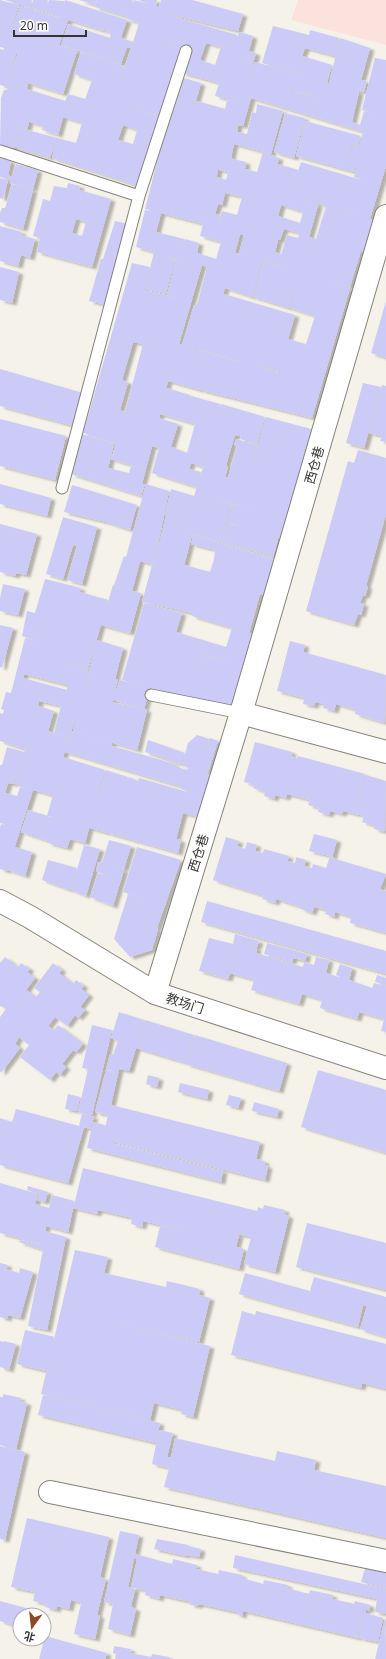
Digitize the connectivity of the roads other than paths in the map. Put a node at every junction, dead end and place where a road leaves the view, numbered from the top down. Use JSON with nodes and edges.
{"nodes":[{"id":1,"x":186,"y":51,"type":"dead end"},
{"id":2,"x":0,"y":151,"type":"edge"},
{"id":3,"x":139,"y":196,"type":"junction"},
{"id":4,"x":386,"y":216,"type":"edge"},
{"id":5,"x":62,"y":488,"type":"dead end"},
{"id":6,"x":151,"y":695,"type":"dead end"},
{"id":7,"x":242,"y":713,"type":"junction"},
{"id":8,"x":386,"y":752,"type":"edge"},
{"id":9,"x":0,"y":901,"type":"edge"},
{"id":10,"x":155,"y":993,"type":"junction"},
{"id":11,"x":386,"y":1068,"type":"edge"},
{"id":12,"x":50,"y":1492,"type":"dead end"},
{"id":13,"x":386,"y":1561,"type":"edge"}],
"edges":[{"from":1,"to":3,"type":"lane"},
{"from":2,"to":3,"type":"lane"},
{"from":3,"to":5,"type":"lane"},
{"from":4,"to":7,"type":"street","name":"西仓巷"},
{"from":6,"to":7,"type":"lane"},
{"from":7,"to":8,"type":"street"},
{"from":7,"to":10,"type":"street","name":"西仓巷"},
{"from":9,"to":10,"type":"street","name":"教场门"},
{"from":10,"to":11,"type":"street","name":"教场门"},
{"from":12,"to":13,"type":"street"}]}
